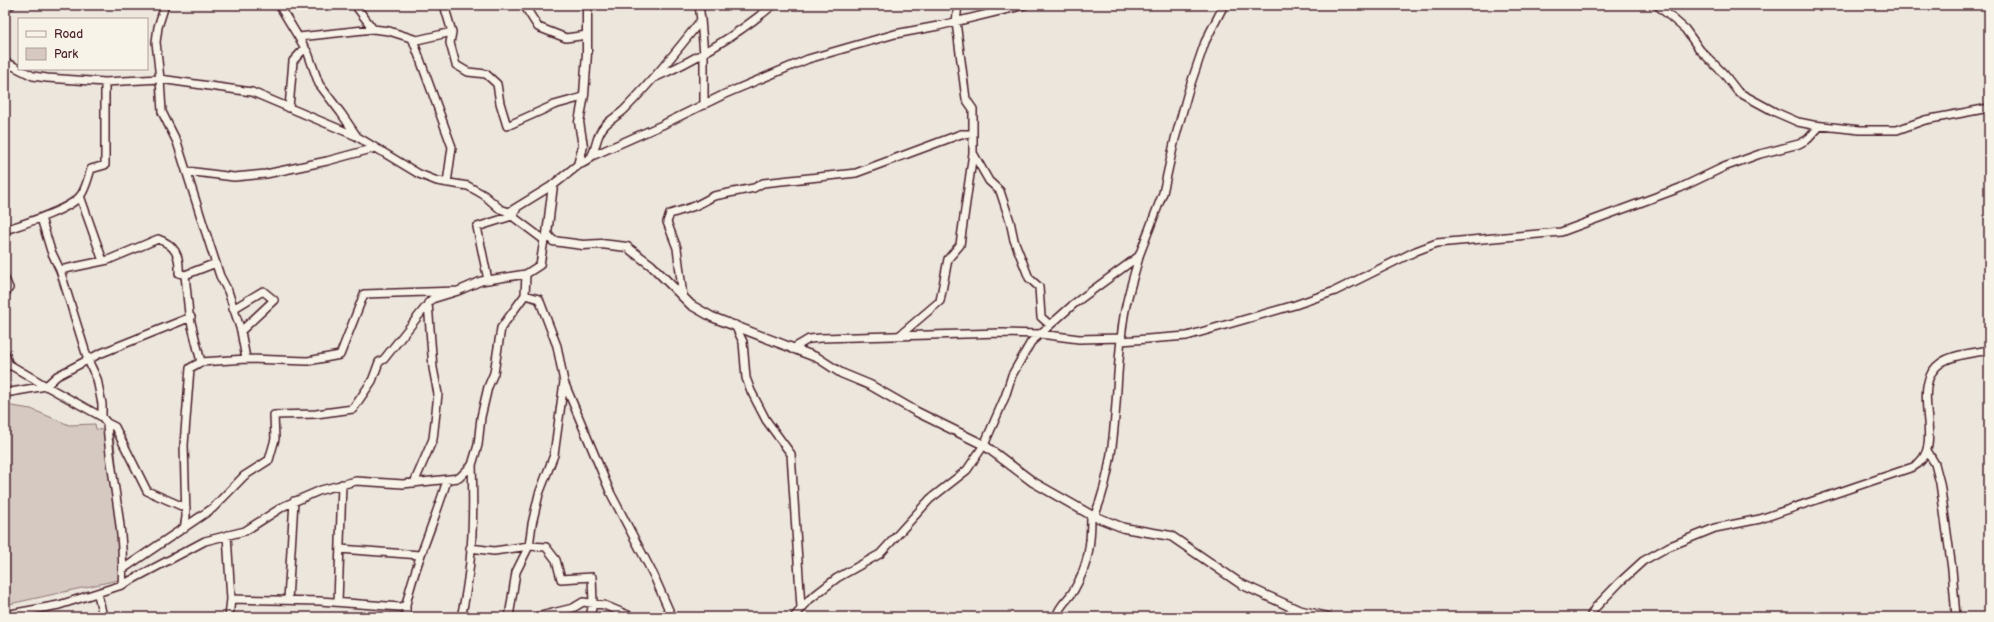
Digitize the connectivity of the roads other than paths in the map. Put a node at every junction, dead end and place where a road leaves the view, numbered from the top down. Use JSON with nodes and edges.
{"nodes":[{"id":1,"x":11,"y":5,"type":"edge"},
{"id":2,"x":166,"y":5,"type":"edge"},
{"id":3,"x":279,"y":5,"type":"edge"},
{"id":4,"x":355,"y":5,"type":"edge"},
{"id":5,"x":444,"y":5,"type":"edge"},
{"id":6,"x":524,"y":5,"type":"edge"},
{"id":7,"x":587,"y":5,"type":"edge"},
{"id":8,"x":699,"y":5,"type":"edge"},
{"id":9,"x":773,"y":5,"type":"edge"},
{"id":10,"x":958,"y":5,"type":"edge"},
{"id":11,"x":1025,"y":5,"type":"edge"},
{"id":12,"x":1224,"y":5,"type":"edge"},
{"id":13,"x":1657,"y":5,"type":"edge"},
{"id":14,"x":5,"y":7,"type":"edge"},
{"id":15,"x":701,"y":20,"type":"junction"},
{"id":16,"x":956,"y":22,"type":"junction"},
{"id":17,"x":373,"y":29,"type":"junction"},
{"id":18,"x":452,"y":32,"type":"junction"},
{"id":19,"x":587,"y":35,"type":"junction"},
{"id":20,"x":299,"y":37,"type":"junction"},
{"id":21,"x":413,"y":40,"type":"junction"},
{"id":22,"x":304,"y":48,"type":"junction"},
{"id":23,"x":704,"y":54,"type":"junction"},
{"id":24,"x":5,"y":62,"type":"edge"},
{"id":25,"x":18,"y":68,"type":"edge"},
{"id":26,"x":21,"y":70,"type":"edge"},
{"id":27,"x":160,"y":79,"type":"junction"},
{"id":28,"x":652,"y":79,"type":"junction"},
{"id":29,"x":105,"y":82,"type":"junction"},
{"id":30,"x":583,"y":97,"type":"junction"},
{"id":31,"x":704,"y":105,"type":"junction"},
{"id":32,"x":1989,"y":107,"type":"edge"},
{"id":33,"x":289,"y":108,"type":"junction"},
{"id":34,"x":1989,"y":113,"type":"edge"},
{"id":35,"x":1820,"y":126,"type":"junction"},
{"id":36,"x":973,"y":134,"type":"junction"},
{"id":37,"x":356,"y":136,"type":"junction"},
{"id":38,"x":375,"y":148,"type":"junction"},
{"id":39,"x":973,"y":153,"type":"junction"},
{"id":40,"x":592,"y":156,"type":"junction"},
{"id":41,"x":578,"y":165,"type":"junction"},
{"id":42,"x":187,"y":171,"type":"junction"},
{"id":43,"x":447,"y":183,"type":"junction"},
{"id":44,"x":553,"y":185,"type":"junction"},
{"id":45,"x":80,"y":196,"type":"junction"},
{"id":46,"x":518,"y":208,"type":"junction"},
{"id":47,"x":512,"y":216,"type":"junction"},
{"id":48,"x":41,"y":218,"type":"junction"},
{"id":49,"x":5,"y":230,"type":"edge"},
{"id":50,"x":546,"y":239,"type":"junction"},
{"id":51,"x":1139,"y":256,"type":"junction"},
{"id":52,"x":103,"y":261,"type":"junction"},
{"id":53,"x":216,"y":263,"type":"junction"},
{"id":54,"x":60,"y":270,"type":"junction"},
{"id":55,"x":526,"y":274,"type":"junction"},
{"id":56,"x":185,"y":275,"type":"junction"},
{"id":57,"x":5,"y":279,"type":"edge"},
{"id":58,"x":488,"y":280,"type":"junction"},
{"id":59,"x":458,"y":291,"type":"junction"},
{"id":60,"x":5,"y":294,"type":"edge"},
{"id":61,"x":525,"y":295,"type":"junction"},
{"id":62,"x":682,"y":297,"type":"junction"},
{"id":63,"x":428,"y":303,"type":"junction"},
{"id":64,"x":233,"y":309,"type":"junction"},
{"id":65,"x":191,"y":317,"type":"junction"},
{"id":66,"x":735,"y":325,"type":"junction"},
{"id":67,"x":1050,"y":325,"type":"junction"},
{"id":68,"x":240,"y":331,"type":"junction"},
{"id":69,"x":1040,"y":334,"type":"junction"},
{"id":70,"x":899,"y":336,"type":"junction"},
{"id":71,"x":1121,"y":339,"type":"junction"},
{"id":72,"x":792,"y":349,"type":"junction"},
{"id":73,"x":1989,"y":350,"type":"edge"},
{"id":74,"x":5,"y":353,"type":"edge"},
{"id":75,"x":246,"y":359,"type":"junction"},
{"id":76,"x":88,"y":360,"type":"junction"},
{"id":77,"x":201,"y":362,"type":"junction"},
{"id":78,"x":6,"y":367,"type":"edge"},
{"id":79,"x":564,"y":382,"type":"junction"},
{"id":80,"x":46,"y":386,"type":"junction"},
{"id":81,"x":5,"y":393,"type":"edge"},
{"id":82,"x":104,"y":420,"type":"junction"},
{"id":83,"x":984,"y":444,"type":"junction"},
{"id":84,"x":1928,"y":452,"type":"junction"},
{"id":85,"x":472,"y":465,"type":"junction"},
{"id":86,"x":447,"y":480,"type":"junction"},
{"id":87,"x":414,"y":483,"type":"junction"},
{"id":88,"x":342,"y":484,"type":"junction"},
{"id":89,"x":294,"y":501,"type":"junction"},
{"id":90,"x":186,"y":508,"type":"junction"},
{"id":91,"x":1093,"y":516,"type":"junction"},
{"id":92,"x":184,"y":529,"type":"junction"},
{"id":93,"x":227,"y":536,"type":"junction"},
{"id":94,"x":529,"y":546,"type":"junction"},
{"id":95,"x":340,"y":548,"type":"junction"},
{"id":96,"x":470,"y":548,"type":"junction"},
{"id":97,"x":420,"y":555,"type":"junction"},
{"id":98,"x":123,"y":569,"type":"junction"},
{"id":99,"x":122,"y":585,"type":"junction"},
{"id":100,"x":98,"y":594,"type":"junction"},
{"id":101,"x":231,"y":599,"type":"junction"},
{"id":102,"x":288,"y":600,"type":"junction"},
{"id":103,"x":338,"y":602,"type":"junction"},
{"id":104,"x":593,"y":603,"type":"junction"},
{"id":105,"x":406,"y":606,"type":"junction"},
{"id":106,"x":802,"y":607,"type":"junction"},
{"id":107,"x":26,"y":614,"type":"edge"},
{"id":108,"x":5,"y":615,"type":"edge"},
{"id":109,"x":103,"y":617,"type":"edge"},
{"id":110,"x":229,"y":617,"type":"edge"},
{"id":111,"x":406,"y":617,"type":"edge"},
{"id":112,"x":461,"y":617,"type":"edge"},
{"id":113,"x":509,"y":617,"type":"edge"},
{"id":114,"x":536,"y":617,"type":"edge"},
{"id":115,"x":590,"y":617,"type":"edge"},
{"id":116,"x":633,"y":617,"type":"edge"},
{"id":117,"x":672,"y":617,"type":"edge"},
{"id":118,"x":794,"y":617,"type":"edge"},
{"id":119,"x":1056,"y":617,"type":"edge"},
{"id":120,"x":1328,"y":617,"type":"edge"},
{"id":121,"x":1590,"y":617,"type":"edge"},
{"id":122,"x":1956,"y":617,"type":"edge"}],
"edges":[{"from":1,"to":14,"type":"street"},
{"from":2,"to":27,"type":"street"},
{"from":3,"to":20,"type":"street"},
{"from":4,"to":17,"type":"street"},
{"from":5,"to":18,"type":"street"},
{"from":6,"to":19,"type":"street"},
{"from":7,"to":19,"type":"street"},
{"from":8,"to":15,"type":"street"},
{"from":9,"to":23,"type":"street"},
{"from":10,"to":16,"type":"street"},
{"from":11,"to":16,"type":"street"},
{"from":12,"to":51,"type":"street"},
{"from":13,"to":35,"type":"street"},
{"from":15,"to":23,"type":"street"},
{"from":15,"to":28,"type":"street"},
{"from":16,"to":31,"type":"street"},
{"from":16,"to":36,"type":"street"},
{"from":17,"to":20,"type":"street"},
{"from":17,"to":21,"type":"street"},
{"from":18,"to":21,"type":"street"},
{"from":18,"to":30,"type":"street"},
{"from":19,"to":30,"type":"street"},
{"from":20,"to":22,"type":"street"},
{"from":21,"to":43,"type":"street"},
{"from":22,"to":33,"type":"street"},
{"from":22,"to":37,"type":"street"},
{"from":23,"to":28,"type":"street"},
{"from":23,"to":31,"type":"street"},
{"from":24,"to":25,"type":"street"},
{"from":26,"to":29,"type":"street"},
{"from":27,"to":29,"type":"street"},
{"from":27,"to":33,"type":"street"},
{"from":27,"to":42,"type":"street"},
{"from":28,"to":40,"type":"street"},
{"from":29,"to":45,"type":"street"},
{"from":30,"to":41,"type":"street"},
{"from":31,"to":40,"type":"street"},
{"from":32,"to":34,"type":"street"},
{"from":32,"to":35,"type":"street"},
{"from":33,"to":37,"type":"street"},
{"from":35,"to":71,"type":"street"},
{"from":36,"to":39,"type":"street"},
{"from":36,"to":62,"type":"street"},
{"from":37,"to":38,"type":"street"},
{"from":38,"to":42,"type":"street"},
{"from":38,"to":43,"type":"street"},
{"from":39,"to":67,"type":"street"},
{"from":39,"to":70,"type":"street"},
{"from":40,"to":41,"type":"street"},
{"from":41,"to":44,"type":"street"},
{"from":42,"to":53,"type":"street"},
{"from":43,"to":46,"type":"street"},
{"from":44,"to":46,"type":"street"},
{"from":44,"to":50,"type":"street"},
{"from":45,"to":48,"type":"street"},
{"from":45,"to":52,"type":"street"},
{"from":46,"to":47,"type":"street"},
{"from":47,"to":50,"type":"street"},
{"from":47,"to":58,"type":"street"},
{"from":48,"to":49,"type":"street"},
{"from":48,"to":54,"type":"street"},
{"from":50,"to":55,"type":"street"},
{"from":50,"to":62,"type":"street"},
{"from":51,"to":67,"type":"street"},
{"from":51,"to":71,"type":"street"},
{"from":52,"to":54,"type":"street"},
{"from":52,"to":56,"type":"street"},
{"from":53,"to":56,"type":"street"},
{"from":53,"to":64,"type":"street"},
{"from":54,"to":76,"type":"street"},
{"from":55,"to":58,"type":"street"},
{"from":55,"to":61,"type":"street"},
{"from":56,"to":65,"type":"street"},
{"from":57,"to":60,"type":"street"},
{"from":58,"to":59,"type":"street"},
{"from":59,"to":63,"type":"street"},
{"from":59,"to":75,"type":"street"},
{"from":61,"to":79,"type":"street"},
{"from":61,"to":85,"type":"street"},
{"from":62,"to":66,"type":"street"},
{"from":63,"to":87,"type":"street"},
{"from":63,"to":92,"type":"street"},
{"from":64,"to":68,"type":"street"},
{"from":64,"to":68,"type":"street"},
{"from":65,"to":76,"type":"street"},
{"from":65,"to":77,"type":"street"},
{"from":66,"to":72,"type":"street"},
{"from":66,"to":106,"type":"street"},
{"from":67,"to":69,"type":"street"},
{"from":68,"to":75,"type":"street"},
{"from":69,"to":70,"type":"street"},
{"from":69,"to":71,"type":"street"},
{"from":69,"to":83,"type":"street"},
{"from":70,"to":72,"type":"street"},
{"from":71,"to":91,"type":"street"},
{"from":72,"to":83,"type":"street"},
{"from":73,"to":84,"type":"street"},
{"from":74,"to":78,"type":"street"},
{"from":75,"to":77,"type":"street"},
{"from":76,"to":80,"type":"street"},
{"from":76,"to":82,"type":"street"},
{"from":77,"to":90,"type":"street"},
{"from":78,"to":80,"type":"street"},
{"from":79,"to":94,"type":"street"},
{"from":79,"to":117,"type":"street"},
{"from":80,"to":81,"type":"street"},
{"from":80,"to":82,"type":"street"},
{"from":82,"to":90,"type":"street"},
{"from":82,"to":98,"type":"street"},
{"from":83,"to":91,"type":"street"},
{"from":83,"to":106,"type":"street"},
{"from":84,"to":121,"type":"street"},
{"from":84,"to":122,"type":"street"},
{"from":85,"to":86,"type":"street"},
{"from":85,"to":96,"type":"street"},
{"from":86,"to":87,"type":"street"},
{"from":86,"to":97,"type":"street"},
{"from":87,"to":88,"type":"street"},
{"from":88,"to":89,"type":"street"},
{"from":88,"to":95,"type":"street"},
{"from":89,"to":93,"type":"street"},
{"from":89,"to":102,"type":"street"},
{"from":90,"to":92,"type":"street"},
{"from":91,"to":119,"type":"street"},
{"from":91,"to":120,"type":"street"},
{"from":92,"to":98,"type":"street"},
{"from":93,"to":99,"type":"street"},
{"from":93,"to":101,"type":"street"},
{"from":94,"to":96,"type":"street"},
{"from":94,"to":104,"type":"street"},
{"from":94,"to":113,"type":"street"},
{"from":95,"to":97,"type":"street"},
{"from":95,"to":103,"type":"street"},
{"from":96,"to":112,"type":"street"},
{"from":97,"to":105,"type":"street"},
{"from":98,"to":99,"type":"street"},
{"from":99,"to":100,"type":"street"},
{"from":100,"to":107,"type":"street"},
{"from":100,"to":109,"type":"street"},
{"from":101,"to":102,"type":"street"},
{"from":101,"to":110,"type":"street"},
{"from":102,"to":103,"type":"street"},
{"from":103,"to":105,"type":"street"},
{"from":104,"to":114,"type":"street"},
{"from":104,"to":115,"type":"street"},
{"from":104,"to":116,"type":"street"},
{"from":105,"to":111,"type":"street"},
{"from":106,"to":118,"type":"street"},
{"from":107,"to":108,"type":"street"}]}
